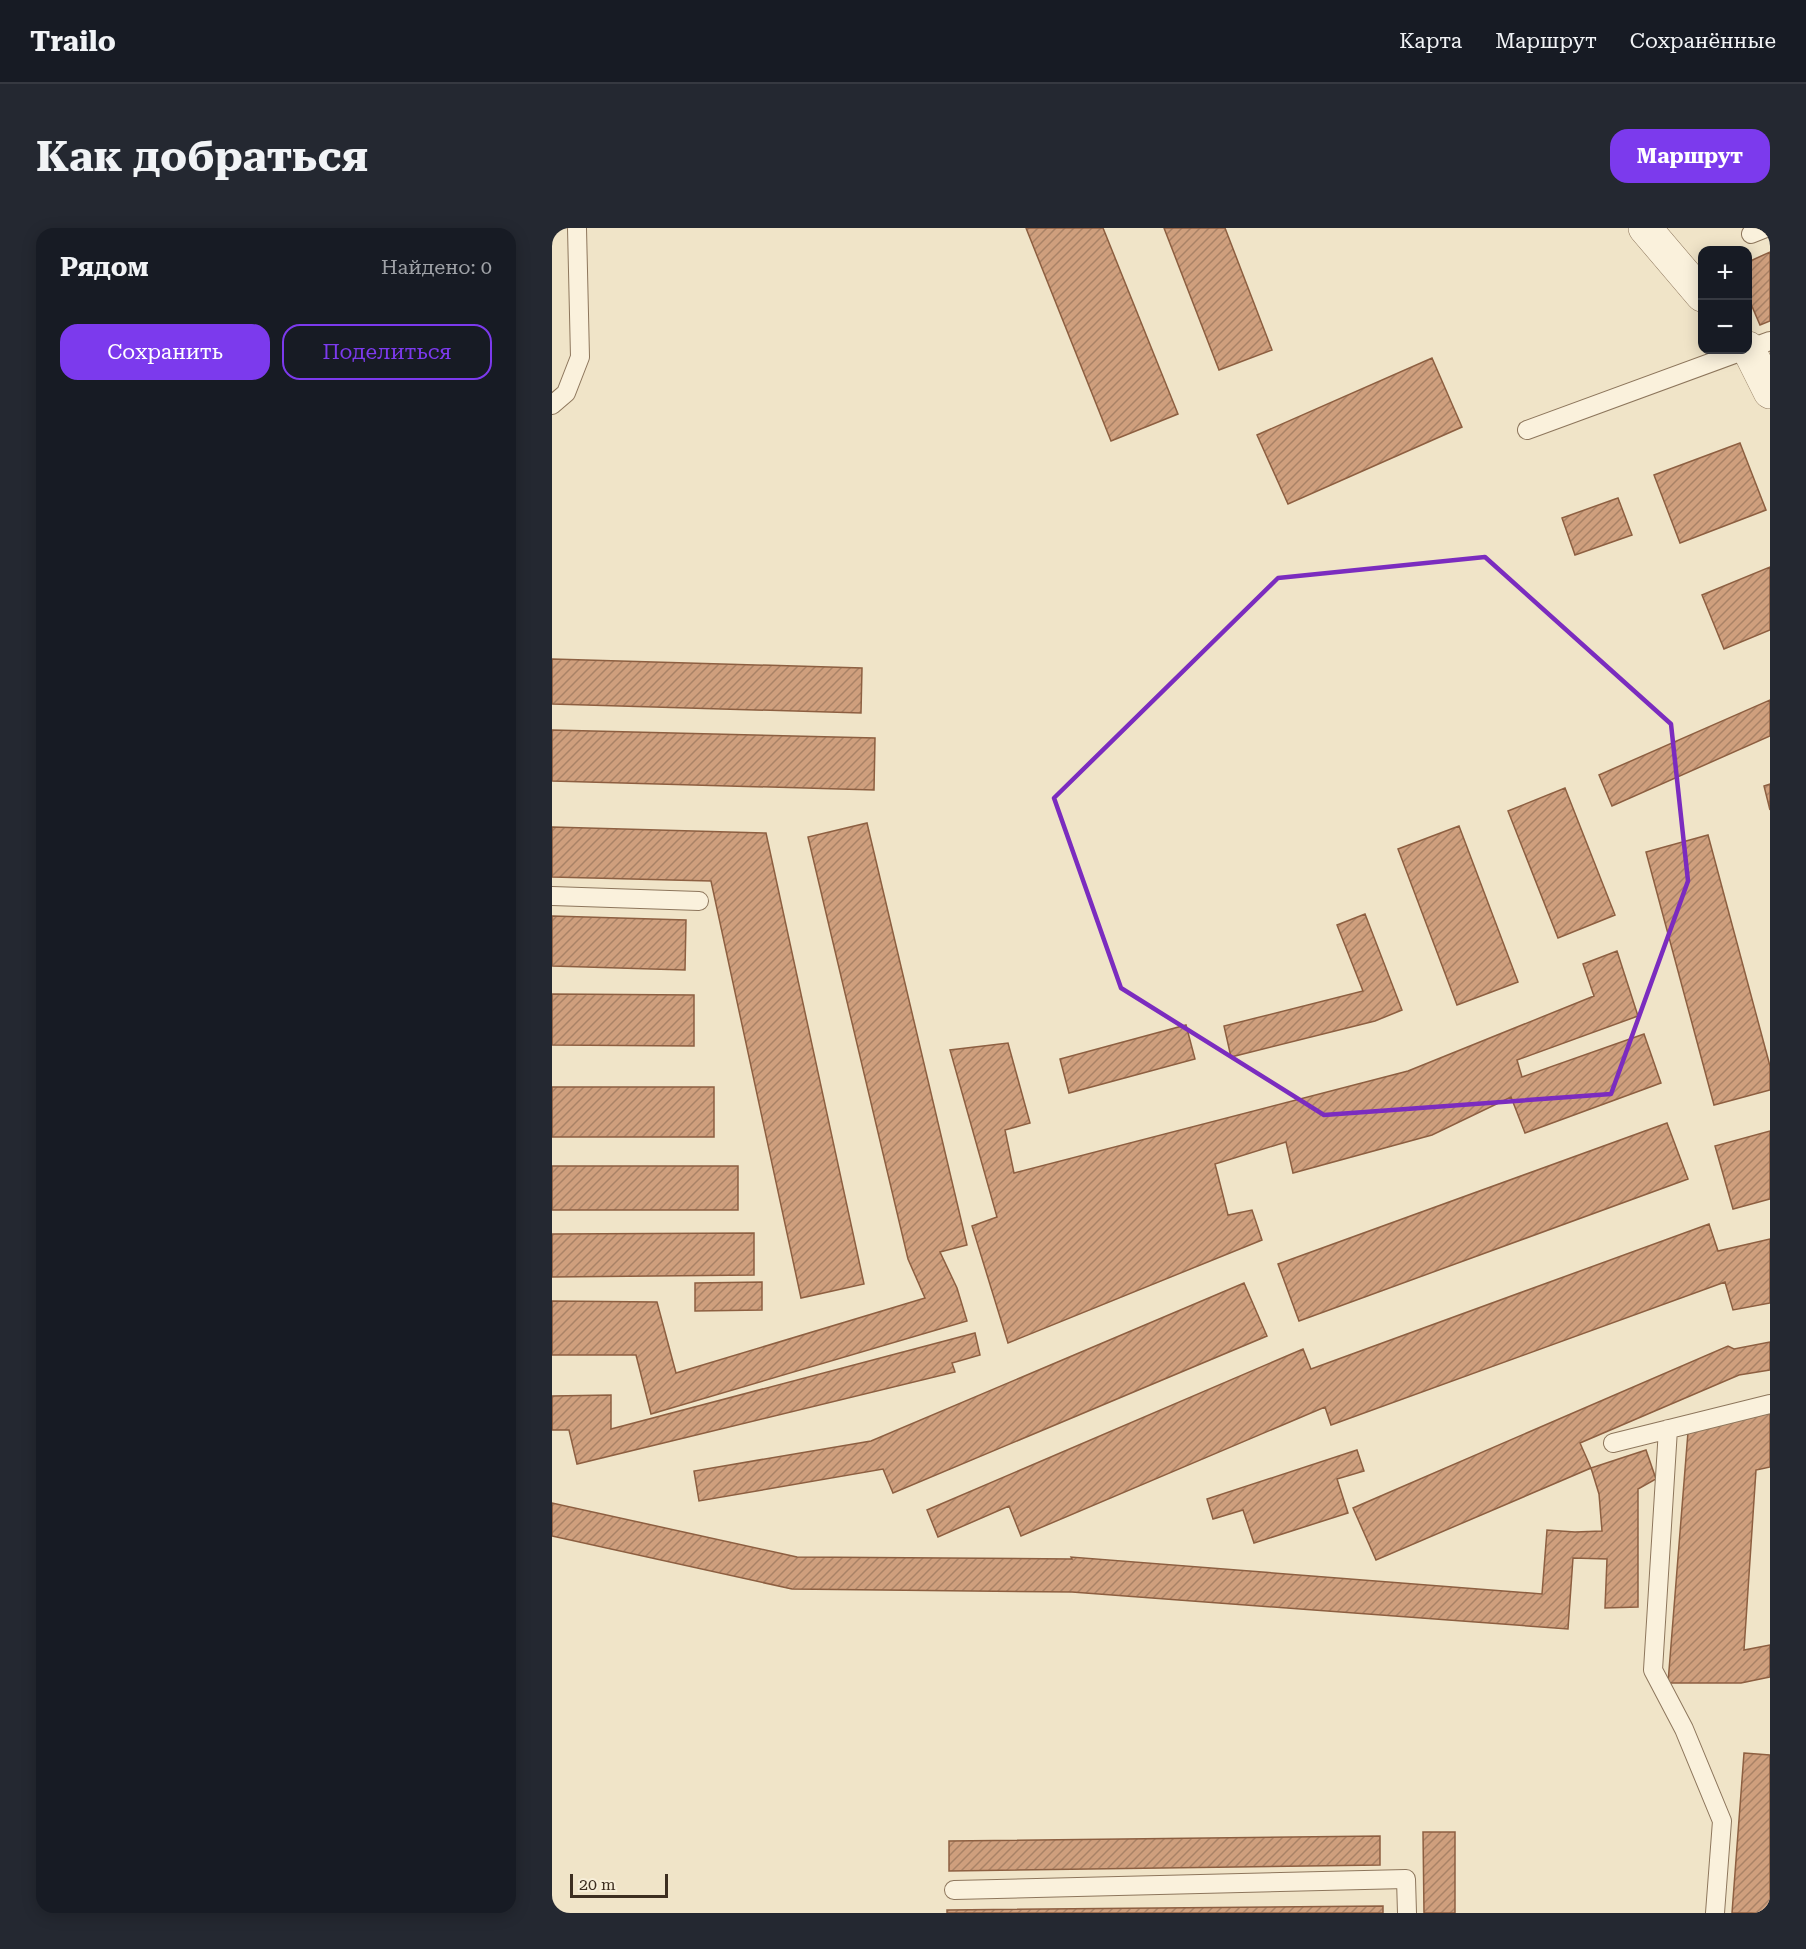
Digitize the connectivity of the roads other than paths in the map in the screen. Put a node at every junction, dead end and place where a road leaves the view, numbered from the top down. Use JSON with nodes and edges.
{"nodes":[{"id":1,"x":577,"y":228,"type":"edge"},
{"id":2,"x":1645,"y":228,"type":"edge"},
{"id":3,"x":1698,"y":290,"type":"edge"},
{"id":4,"x":1756,"y":346,"type":"edge"},
{"id":5,"x":1770,"y":392,"type":"edge"},
{"id":6,"x":552,"y":405,"type":"edge"},
{"id":7,"x":1527,"y":430,"type":"dead end"},
{"id":8,"x":552,"y":896,"type":"edge"},
{"id":9,"x":699,"y":901,"type":"dead end"},
{"id":10,"x":1770,"y":1404,"type":"edge"},
{"id":11,"x":1668,"y":1429,"type":"junction"},
{"id":12,"x":1613,"y":1443,"type":"dead end"},
{"id":13,"x":954,"y":1890,"type":"dead end"},
{"id":14,"x":1407,"y":1913,"type":"edge"},
{"id":15,"x":1715,"y":1913,"type":"edge"}],
"edges":[{"from":1,"to":6,"type":"lane"},
{"from":2,"to":3,"type":"street"},
{"from":4,"to":5,"type":"street"},
{"from":4,"to":7,"type":"lane"},
{"from":8,"to":9,"type":"lane"},
{"from":10,"to":11,"type":"lane"},
{"from":11,"to":12,"type":"lane"},
{"from":11,"to":15,"type":"lane"},
{"from":13,"to":14,"type":"lane"}]}
